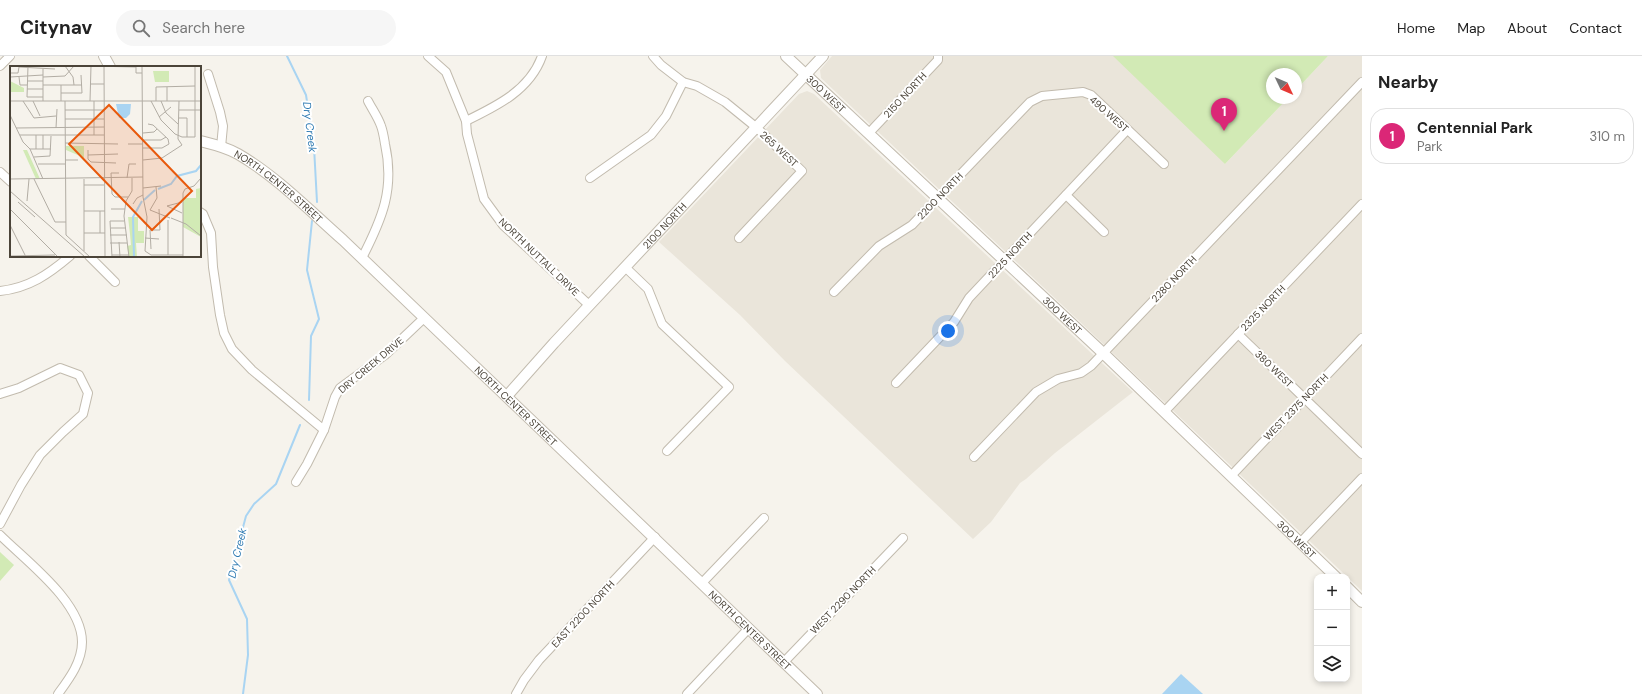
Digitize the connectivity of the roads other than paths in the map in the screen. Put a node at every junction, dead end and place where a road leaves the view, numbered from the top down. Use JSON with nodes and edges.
{"nodes":[{"id":1,"x":10,"y":56,"type":"edge"},
{"id":2,"x":104,"y":56,"type":"edge"},
{"id":3,"x":428,"y":56,"type":"edge"},
{"id":4,"x":542,"y":56,"type":"edge"},
{"id":5,"x":653,"y":56,"type":"edge"},
{"id":6,"x":786,"y":56,"type":"edge"},
{"id":7,"x":823,"y":56,"type":"edge"},
{"id":8,"x":938,"y":56,"type":"edge"},
{"id":9,"x":0,"y":66,"type":"edge"},
{"id":10,"x":109,"y":66,"type":"edge"},
{"id":11,"x":208,"y":74,"type":"dead end"},
{"id":12,"x":806,"y":75,"type":"junction"},
{"id":13,"x":684,"y":82,"type":"junction"},
{"id":14,"x":1362,"y":82,"type":"edge"},
{"id":15,"x":1042,"y":96,"type":"joint"},
{"id":16,"x":368,"y":101,"type":"dead end"},
{"id":17,"x":466,"y":121,"type":"junction"},
{"id":18,"x":757,"y":128,"type":"junction"},
{"id":19,"x":1127,"y":130,"type":"junction"},
{"id":20,"x":869,"y":133,"type":"junction"},
{"id":21,"x":201,"y":141,"type":"edge"},
{"id":22,"x":221,"y":147,"type":"junction"},
{"id":23,"x":1164,"y":164,"type":"dead end"},
{"id":24,"x":0,"y":172,"type":"edge"},
{"id":25,"x":590,"y":178,"type":"dead end"},
{"id":26,"x":10,"y":181,"type":"edge"},
{"id":27,"x":1066,"y":195,"type":"junction"},
{"id":28,"x":938,"y":198,"type":"junction"},
{"id":29,"x":1362,"y":204,"type":"edge"},
{"id":30,"x":201,"y":213,"type":"edge"},
{"id":31,"x":1104,"y":232,"type":"dead end"},
{"id":32,"x":739,"y":238,"type":"dead end"},
{"id":33,"x":69,"y":257,"type":"edge"},
{"id":34,"x":90,"y":257,"type":"edge"},
{"id":35,"x":362,"y":258,"type":"junction"},
{"id":36,"x":1004,"y":260,"type":"junction"},
{"id":37,"x":625,"y":267,"type":"junction"},
{"id":38,"x":115,"y":282,"type":"dead end"},
{"id":39,"x":0,"y":291,"type":"edge"},
{"id":40,"x":834,"y":292,"type":"dead end"},
{"id":41,"x":589,"y":305,"type":"junction"},
{"id":42,"x":424,"y":318,"type":"junction"},
{"id":43,"x":1238,"y":334,"type":"junction"},
{"id":44,"x":1362,"y":338,"type":"edge"},
{"id":45,"x":1103,"y":353,"type":"junction"},
{"id":46,"x":896,"y":383,"type":"dead end"},
{"id":47,"x":0,"y":394,"type":"edge"},
{"id":48,"x":507,"y":396,"type":"junction"},
{"id":49,"x":1305,"y":398,"type":"junction"},
{"id":50,"x":1164,"y":412,"type":"junction"},
{"id":51,"x":324,"y":430,"type":"junction"},
{"id":52,"x":667,"y":451,"type":"dead end"},
{"id":53,"x":1362,"y":454,"type":"edge"},
{"id":54,"x":974,"y":457,"type":"dead end"},
{"id":55,"x":1231,"y":476,"type":"junction"},
{"id":56,"x":1362,"y":478,"type":"edge"},
{"id":57,"x":296,"y":482,"type":"dead end"},
{"id":58,"x":764,"y":518,"type":"dead end"},
{"id":59,"x":0,"y":524,"type":"edge"},
{"id":60,"x":0,"y":535,"type":"edge"},
{"id":61,"x":654,"y":538,"type":"junction"},
{"id":62,"x":903,"y":538,"type":"dead end"},
{"id":63,"x":1300,"y":543,"type":"junction"},
{"id":64,"x":1333,"y":574,"type":"edge"},
{"id":65,"x":702,"y":583,"type":"junction"},
{"id":66,"x":1350,"y":590,"type":"edge"},
{"id":67,"x":1362,"y":602,"type":"edge"},
{"id":68,"x":749,"y":628,"type":"junction"},
{"id":69,"x":784,"y":662,"type":"junction"},
{"id":70,"x":813,"y":693,"type":"edge"},
{"id":71,"x":58,"y":694,"type":"edge"},
{"id":72,"x":516,"y":694,"type":"edge"},
{"id":73,"x":687,"y":694,"type":"edge"}],
"edges":[{"from":1,"to":9,"type":"street"},
{"from":2,"to":10,"type":"street"},
{"from":3,"to":17,"type":"street","name":"NORTH NUTTALL DRIVE"},
{"from":4,"to":17,"type":"street"},
{"from":5,"to":13,"type":"street","name":"265 WEST"},
{"from":6,"to":12,"type":"street","name":"300 WEST"},
{"from":7,"to":12,"type":"street","name":"2100 NORTH"},
{"from":8,"to":20,"type":"street","name":"2150 NORTH"},
{"from":11,"to":22,"type":"street"},
{"from":12,"to":18,"type":"street","name":"2100 NORTH"},
{"from":12,"to":20,"type":"street","name":"300 WEST"},
{"from":13,"to":18,"type":"street","name":"265 WEST"},
{"from":13,"to":25,"type":"street"},
{"from":14,"to":45,"type":"street","name":"2280 NORTH"},
{"from":15,"to":19,"type":"street","name":"490 WEST"},
{"from":15,"to":28,"type":"street","name":"2200 NORTH"},
{"from":16,"to":35,"type":"street"},
{"from":17,"to":41,"type":"street","name":"NORTH NUTTALL DRIVE"},
{"from":18,"to":32,"type":"street","name":"265 WEST"},
{"from":18,"to":37,"type":"street","name":"2100 NORTH"},
{"from":19,"to":23,"type":"street","name":"490 WEST"},
{"from":19,"to":27,"type":"street","name":"2225 NORTH"},
{"from":20,"to":28,"type":"street","name":"300 WEST"},
{"from":21,"to":22,"type":"street","name":"NORTH CENTER STREET"},
{"from":22,"to":35,"type":"street","name":"NORTH CENTER STREET"},
{"from":24,"to":26,"type":"street"},
{"from":27,"to":31,"type":"street"},
{"from":27,"to":36,"type":"street","name":"2225 NORTH"},
{"from":28,"to":36,"type":"street","name":"300 WEST"},
{"from":28,"to":40,"type":"street","name":"2200 NORTH"},
{"from":29,"to":43,"type":"street","name":"2325 NORTH"},
{"from":30,"to":51,"type":"street"},
{"from":33,"to":39,"type":"street"},
{"from":34,"to":38,"type":"street"},
{"from":35,"to":42,"type":"street","name":"NORTH CENTER STREET"},
{"from":36,"to":45,"type":"street","name":"300 WEST"},
{"from":36,"to":46,"type":"street","name":"2225 NORTH"},
{"from":37,"to":41,"type":"street","name":"2100 NORTH"},
{"from":37,"to":52,"type":"street"},
{"from":41,"to":48,"type":"street","name":"2100 NORTH"},
{"from":42,"to":48,"type":"street","name":"NORTH CENTER STREET"},
{"from":42,"to":51,"type":"street","name":"DRY CREEK DRIVE"},
{"from":43,"to":49,"type":"street","name":"380 WEST"},
{"from":43,"to":50,"type":"street","name":"2325 NORTH"},
{"from":44,"to":49,"type":"street","name":"WEST 2375 NORTH"},
{"from":45,"to":50,"type":"street","name":"300 WEST"},
{"from":45,"to":54,"type":"street","name":"2280 NORTH"},
{"from":47,"to":59,"type":"street"},
{"from":48,"to":61,"type":"street","name":"NORTH CENTER STREET"},
{"from":49,"to":53,"type":"street","name":"380 WEST"},
{"from":49,"to":55,"type":"street","name":"WEST 2375 NORTH"},
{"from":50,"to":55,"type":"street","name":"300 WEST"},
{"from":51,"to":57,"type":"street","name":"DRY CREEK DRIVE"},
{"from":55,"to":63,"type":"street","name":"300 WEST"},
{"from":56,"to":63,"type":"street"},
{"from":58,"to":65,"type":"street"},
{"from":60,"to":71,"type":"street"},
{"from":61,"to":65,"type":"street","name":"NORTH CENTER STREET"},
{"from":61,"to":72,"type":"street","name":"EAST 2200 NORTH"},
{"from":62,"to":69,"type":"street","name":"WEST 2290 NORTH"},
{"from":63,"to":64,"type":"street","name":"300 WEST"},
{"from":65,"to":68,"type":"street","name":"NORTH CENTER STREET"},
{"from":66,"to":67,"type":"street"},
{"from":68,"to":69,"type":"street","name":"NORTH CENTER STREET"},
{"from":68,"to":73,"type":"street"},
{"from":69,"to":70,"type":"street","name":"NORTH CENTER STREET"}]}
